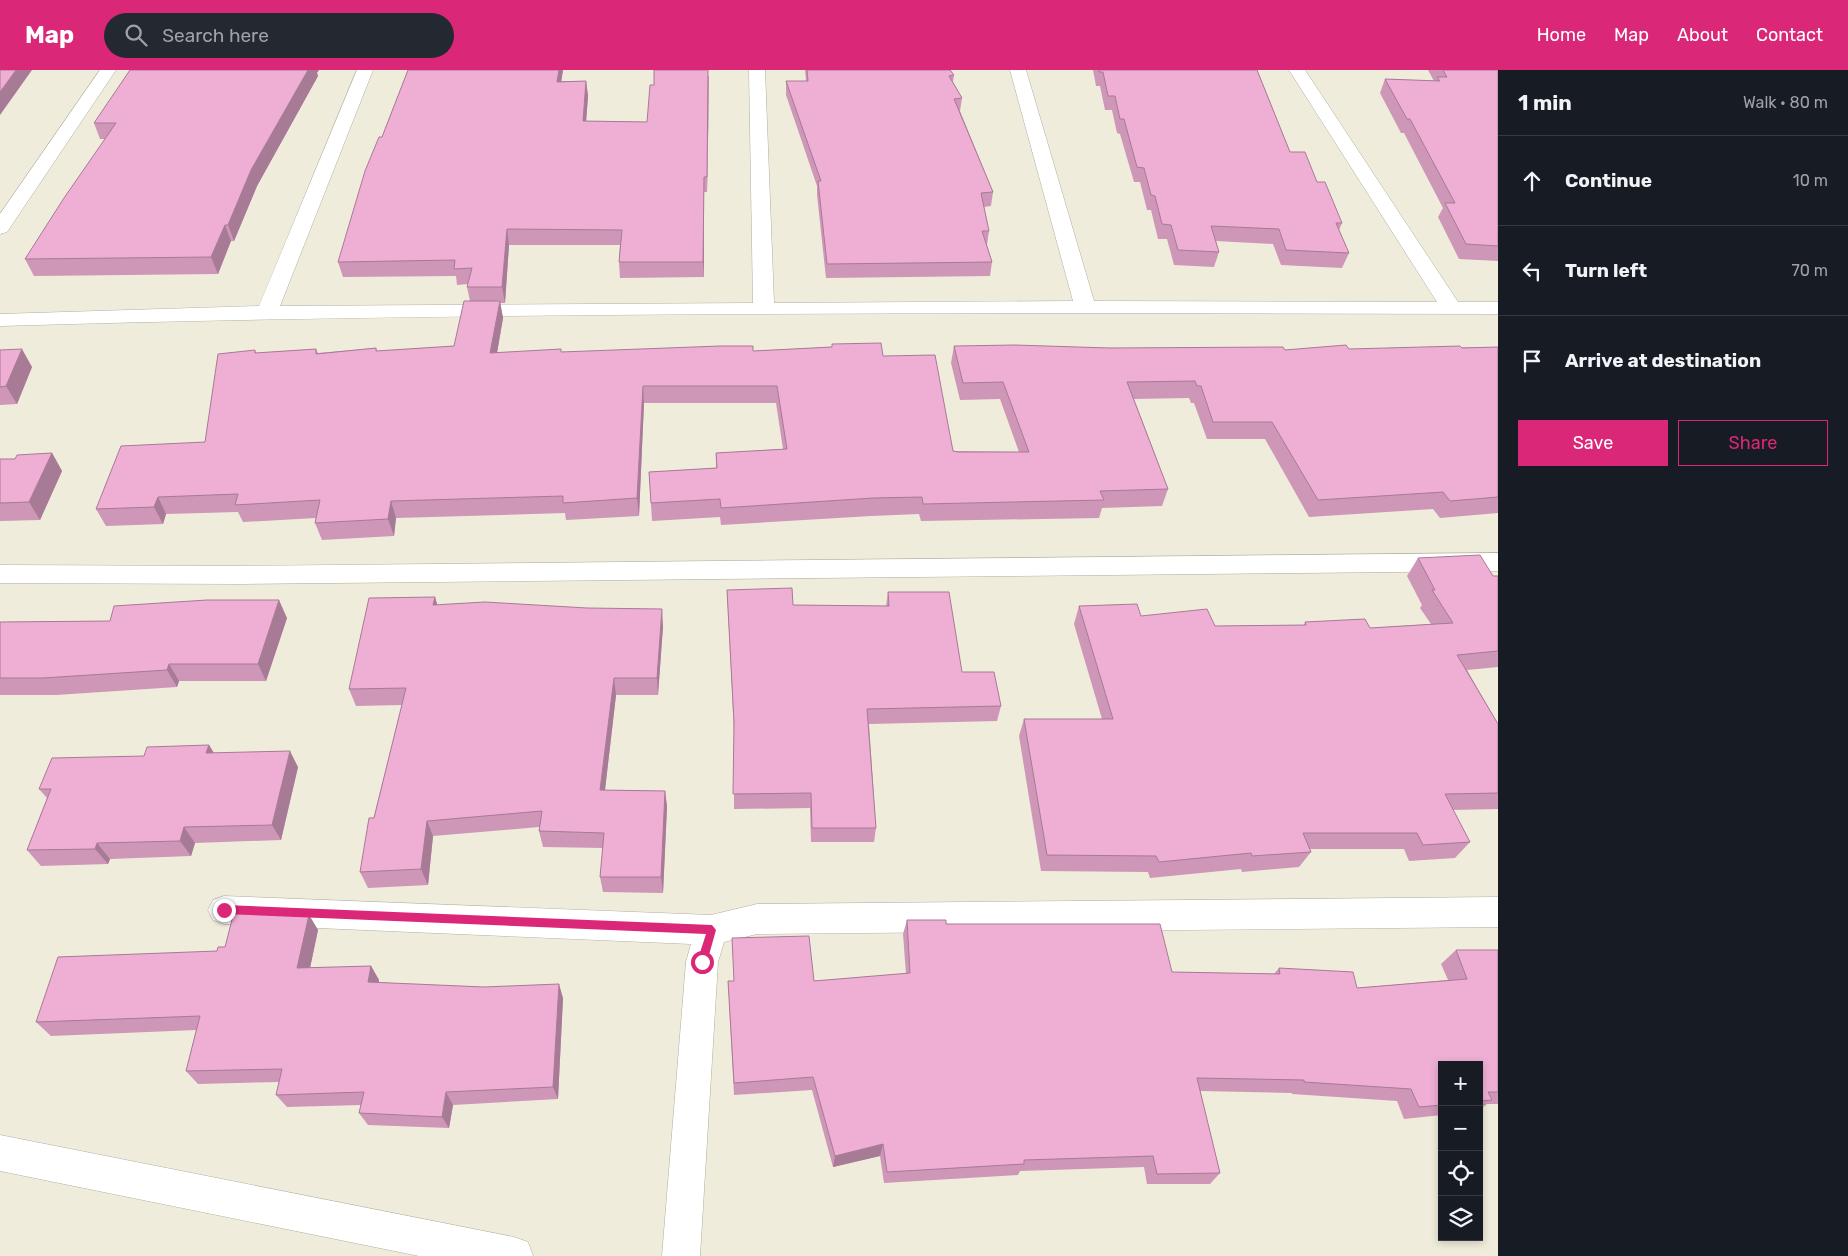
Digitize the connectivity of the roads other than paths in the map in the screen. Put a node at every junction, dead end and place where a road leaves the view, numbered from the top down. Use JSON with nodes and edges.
{"nodes":[{"id":1,"x":108,"y":70,"type":"edge"},
{"id":2,"x":365,"y":70,"type":"edge"},
{"id":3,"x":756,"y":70,"type":"edge"},
{"id":4,"x":1018,"y":70,"type":"edge"},
{"id":5,"x":1297,"y":70,"type":"edge"},
{"id":6,"x":0,"y":228,"type":"edge"},
{"id":7,"x":1084,"y":307,"type":"junction"},
{"id":8,"x":1452,"y":308,"type":"junction"},
{"id":9,"x":1498,"y":308,"type":"edge"},
{"id":10,"x":764,"y":309,"type":"junction"},
{"id":11,"x":267,"y":312,"type":"junction"},
{"id":12,"x":0,"y":320,"type":"edge"},
{"id":13,"x":1498,"y":562,"type":"edge"},
{"id":14,"x":0,"y":574,"type":"edge"},
{"id":15,"x":224,"y":910,"type":"dead end"},
{"id":16,"x":1498,"y":912,"type":"edge"},
{"id":17,"x":712,"y":930,"type":"junction"},
{"id":18,"x":0,"y":1153,"type":"edge"},
{"id":19,"x":514,"y":1256,"type":"edge"},
{"id":20,"x":681,"y":1256,"type":"edge"}],
"edges":[{"from":1,"to":6,"type":"street"},
{"from":2,"to":11,"type":"street"},
{"from":3,"to":10,"type":"street"},
{"from":4,"to":7,"type":"street"},
{"from":5,"to":8,"type":"street"},
{"from":7,"to":8,"type":"street"},
{"from":7,"to":10,"type":"street"},
{"from":8,"to":9,"type":"street"},
{"from":10,"to":11,"type":"street"},
{"from":11,"to":12,"type":"street"},
{"from":13,"to":14,"type":"street"},
{"from":15,"to":17,"type":"street"},
{"from":16,"to":17,"type":"street"},
{"from":17,"to":20,"type":"street"},
{"from":18,"to":19,"type":"street"}]}
